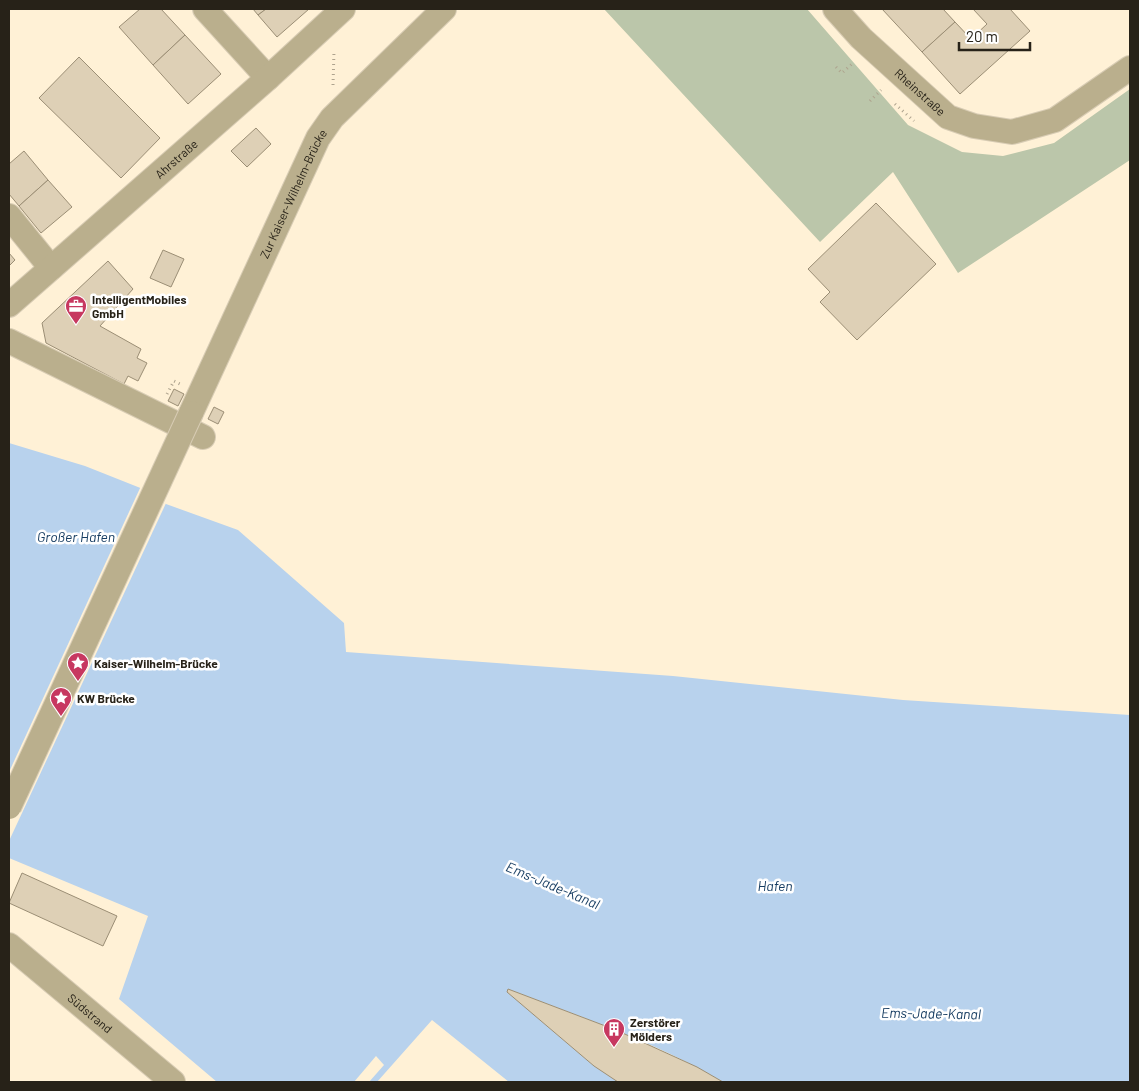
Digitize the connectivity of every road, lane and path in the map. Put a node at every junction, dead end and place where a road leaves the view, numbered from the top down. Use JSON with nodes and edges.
{"nodes":[{"id":1,"x":205,"y":9,"type":"edge"},
{"id":2,"x":342,"y":9,"type":"edge"},
{"id":3,"x":444,"y":9,"type":"edge"},
{"id":4,"x":835,"y":9,"type":"edge"},
{"id":5,"x":856,"y":60,"type":"dead end"},
{"id":6,"x":836,"y":67,"type":"dead end"},
{"id":7,"x":1130,"y":68,"type":"edge"},
{"id":8,"x":268,"y":78,"type":"junction"},
{"id":9,"x":881,"y":90,"type":"dead end"},
{"id":10,"x":870,"y":101,"type":"dead end"},
{"id":11,"x":9,"y":216,"type":"edge"},
{"id":12,"x":50,"y":268,"type":"junction"},
{"id":13,"x":9,"y":305,"type":"edge"},
{"id":14,"x":9,"y":341,"type":"edge"},
{"id":15,"x":204,"y":438,"type":"dead end"},
{"id":16,"x":9,"y":807,"type":"edge"},
{"id":17,"x":9,"y":945,"type":"edge"},
{"id":18,"x":173,"y":1082,"type":"edge"}],
"edges":[{"from":1,"to":8,"type":"street"},
{"from":2,"to":8,"type":"street","name":"Ahrstraße"},
{"from":3,"to":16,"type":"street","name":"Zur Kaiser-Wilhelm-Brücke","bridge":true},
{"from":4,"to":7,"type":"street","name":"Rheinstraße"},
{"from":5,"to":6,"type":"path"},
{"from":8,"to":12,"type":"street","name":"Ahrstraße"},
{"from":9,"to":10,"type":"path"},
{"from":11,"to":12,"type":"street"},
{"from":12,"to":13,"type":"street","name":"Ahrstraße"},
{"from":14,"to":15,"type":"street"},
{"from":17,"to":18,"type":"street","name":"Südstrand"}]}
